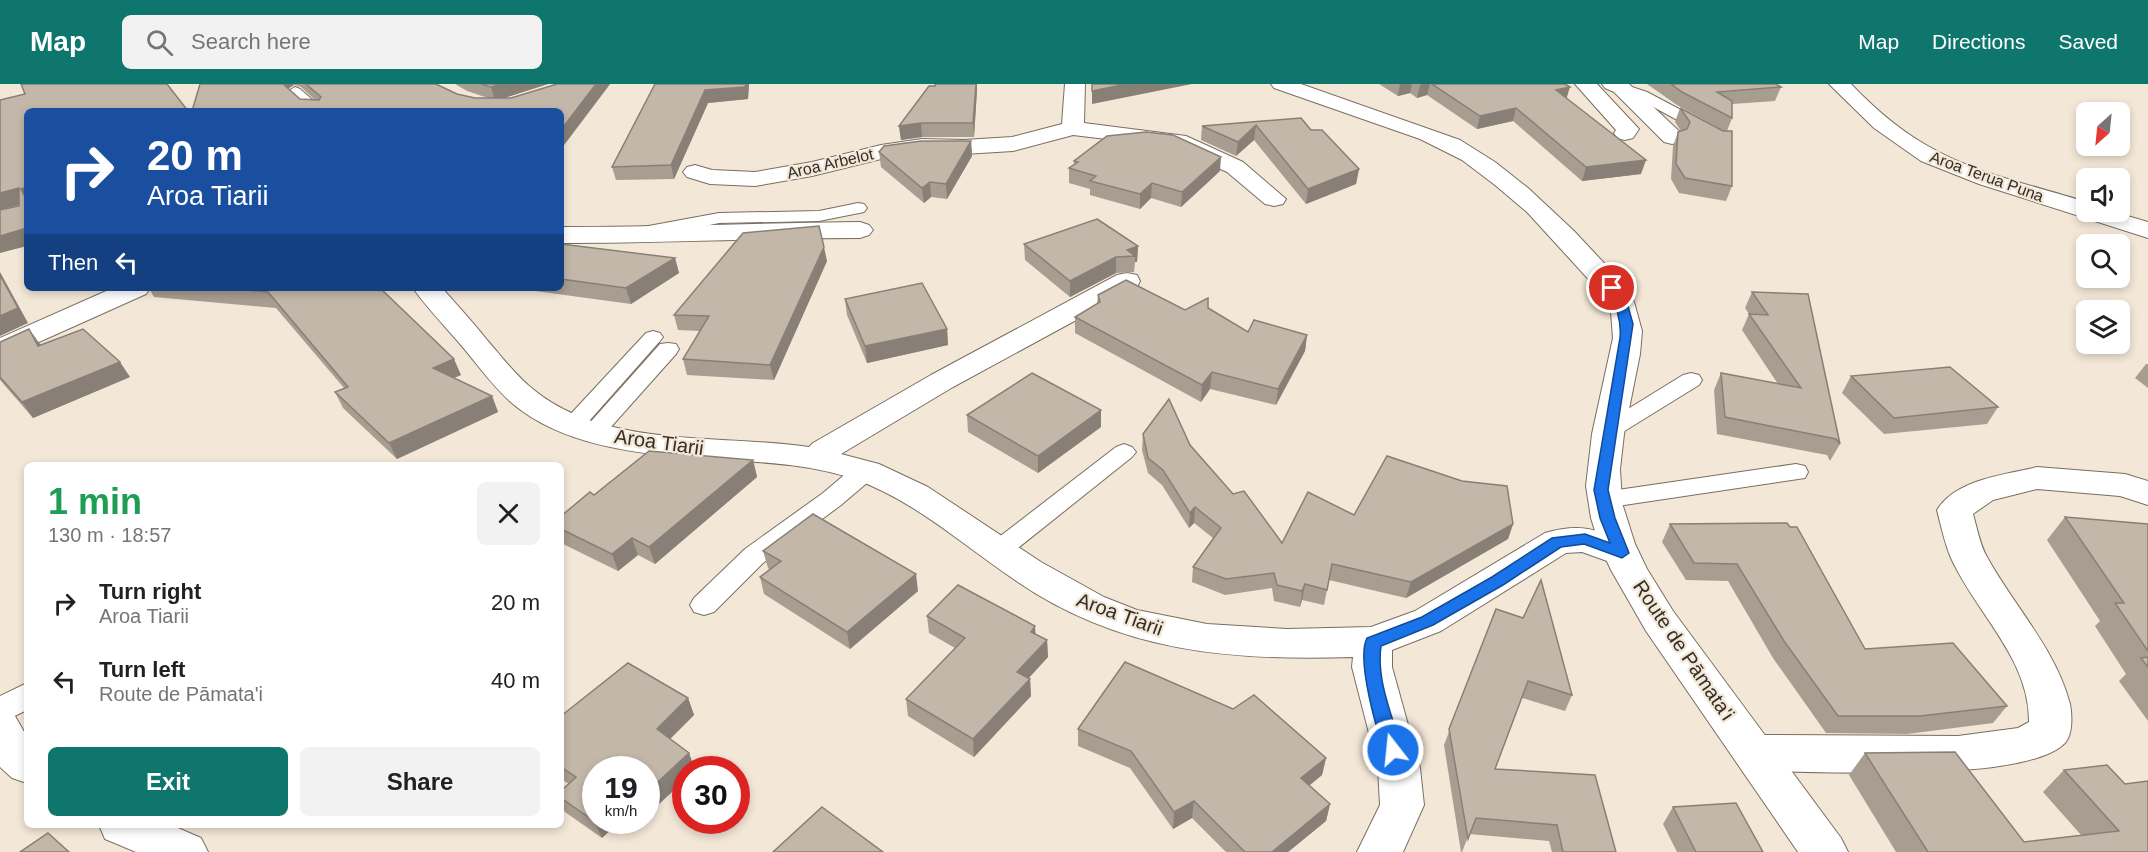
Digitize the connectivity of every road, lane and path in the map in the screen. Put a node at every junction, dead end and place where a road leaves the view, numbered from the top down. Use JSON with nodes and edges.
{"nodes":[{"id":1,"x":1075,"y":84,"type":"edge"},
{"id":2,"x":1281,"y":84,"type":"edge"},
{"id":3,"x":1585,"y":84,"type":"edge"},
{"id":4,"x":1839,"y":84,"type":"edge"},
{"id":5,"x":1617,"y":86,"type":"edge"},
{"id":6,"x":295,"y":92,"type":"edge"},
{"id":7,"x":314,"y":108,"type":"edge"},
{"id":8,"x":1073,"y":128,"type":"junction"},
{"id":9,"x":1625,"y":133,"type":"dead end"},
{"id":10,"x":1717,"y":136,"type":"edge"},
{"id":11,"x":1672,"y":137,"type":"dead end"},
{"id":12,"x":695,"y":172,"type":"dead end"},
{"id":13,"x":1274,"y":199,"type":"dead end"},
{"id":14,"x":2076,"y":207,"type":"edge"},
{"id":15,"x":859,"y":219,"type":"dead end"},
{"id":16,"x":2123,"y":222,"type":"edge"},
{"id":17,"x":2148,"y":230,"type":"edge"},
{"id":18,"x":564,"y":235,"type":"edge"},
{"id":19,"x":1127,"y":281,"type":"edge"},
{"id":20,"x":129,"y":291,"type":"edge"},
{"id":21,"x":430,"y":291,"type":"edge"},
{"id":22,"x":660,"y":343,"type":"dead end"},
{"id":23,"x":0,"y":349,"type":"edge"},
{"id":24,"x":1691,"y":380,"type":"dead end"},
{"id":25,"x":584,"y":428,"type":"junction"},
{"id":26,"x":1610,"y":430,"type":"junction"},
{"id":27,"x":1124,"y":452,"type":"dead end"},
{"id":28,"x":817,"y":460,"type":"junction"},
{"id":29,"x":865,"y":471,"type":"junction"},
{"id":30,"x":1796,"y":472,"type":"dead end"},
{"id":31,"x":2104,"y":482,"type":"junction"},
{"id":32,"x":2148,"y":494,"type":"edge"},
{"id":33,"x":1604,"y":500,"type":"junction"},
{"id":34,"x":2148,"y":519,"type":"edge"},
{"id":35,"x":999,"y":550,"type":"junction"},
{"id":36,"x":1622,"y":553,"type":"junction"},
{"id":37,"x":704,"y":605,"type":"dead end"},
{"id":38,"x":1373,"y":642,"type":"junction"},
{"id":39,"x":24,"y":704,"type":"edge"},
{"id":40,"x":13,"y":736,"type":"edge"},
{"id":41,"x":1755,"y":753,"type":"junction"},
{"id":42,"x":129,"y":828,"type":"edge"},
{"id":43,"x":185,"y":852,"type":"edge"},
{"id":44,"x":1380,"y":852,"type":"edge"},
{"id":45,"x":1825,"y":852,"type":"edge"}],
"edges":[{"from":1,"to":8,"type":"street"},
{"from":2,"to":26,"type":"street","name":"Route de Pāmata'i"},
{"from":3,"to":9,"type":"street"},
{"from":4,"to":14,"type":"street","name":"Aroa Terua Puna"},
{"from":5,"to":10,"type":"lane"},
{"from":5,"to":11,"type":"street"},
{"from":6,"to":7,"type":"lane"},
{"from":8,"to":12,"type":"street","name":"Aroa Arbelot"},
{"from":8,"to":13,"type":"street","name":"Aroa Arbelot"},
{"from":15,"to":18,"type":"street"},
{"from":16,"to":17,"type":"street","name":"Aroa Terua Puna"},
{"from":19,"to":28,"type":"street"},
{"from":20,"to":23,"type":"street"},
{"from":21,"to":25,"type":"street","name":"Aroa Tiarii"},
{"from":22,"to":25,"type":"lane","name":"Aroa Tiarii"},
{"from":24,"to":26,"type":"lane"},
{"from":25,"to":28,"type":"street","name":"Aroa Tiarii"},
{"from":26,"to":33,"type":"street","name":"Route de Pāmata'i"},
{"from":27,"to":35,"type":"lane"},
{"from":28,"to":29,"type":"street","name":"Aroa Tiarii"},
{"from":29,"to":35,"type":"street","name":"Aroa Tiarii"},
{"from":29,"to":37,"type":"lane"},
{"from":30,"to":33,"type":"lane"},
{"from":31,"to":32,"type":"street"},
{"from":31,"to":34,"type":"street"},
{"from":31,"to":41,"type":"street"},
{"from":33,"to":36,"type":"street","name":"Route de Pāmata'i"},
{"from":35,"to":38,"type":"street","name":"Aroa Tiarii"},
{"from":36,"to":38,"type":"street","name":"Aroa Tiarii"},
{"from":36,"to":41,"type":"street","name":"Route de Pāmata'i"},
{"from":38,"to":44,"type":"street"},
{"from":39,"to":40,"type":"lane"},
{"from":41,"to":45,"type":"street","name":"Route de Pāmata'i"},
{"from":42,"to":43,"type":"street"}]}
